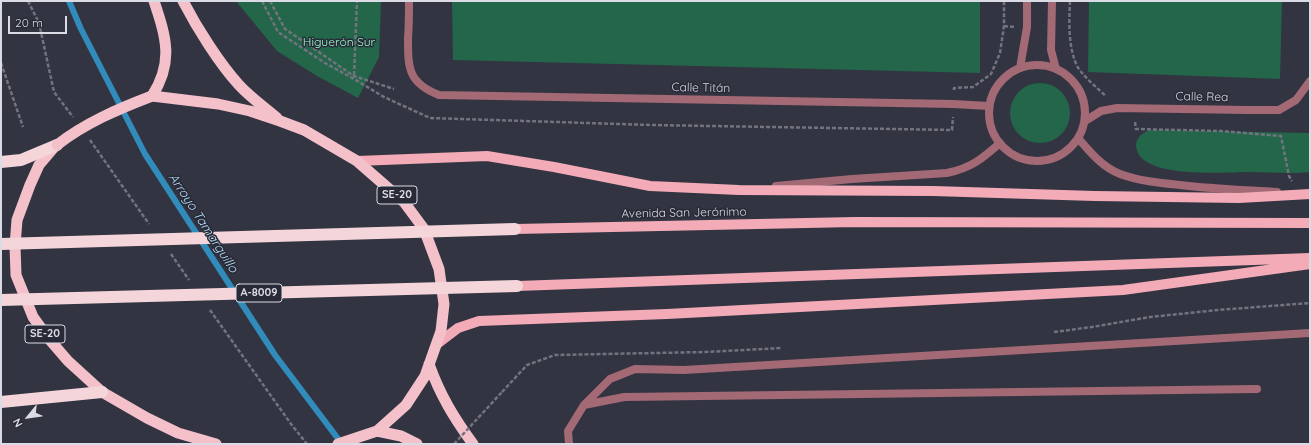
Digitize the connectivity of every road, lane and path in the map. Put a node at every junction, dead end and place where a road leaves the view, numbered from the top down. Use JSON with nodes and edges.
{"nodes":[{"id":1,"x":154,"y":1,"type":"edge"},
{"id":2,"x":183,"y":1,"type":"edge"},
{"id":3,"x":262,"y":1,"type":"edge"},
{"id":4,"x":270,"y":1,"type":"edge"},
{"id":5,"x":357,"y":1,"type":"edge"},
{"id":6,"x":409,"y":1,"type":"edge"},
{"id":7,"x":1004,"y":1,"type":"edge"},
{"id":8,"x":1027,"y":1,"type":"edge"},
{"id":9,"x":1052,"y":1,"type":"edge"},
{"id":10,"x":1070,"y":1,"type":"edge"},
{"id":11,"x":1068,"y":28,"type":"dead end"},
{"id":12,"x":1,"y":63,"type":"edge"},
{"id":13,"x":1020,"y":68,"type":"junction"},
{"id":14,"x":1056,"y":69,"type":"junction"},
{"id":15,"x":354,"y":76,"type":"junction"},
{"id":16,"x":1310,"y":80,"type":"edge"},
{"id":17,"x":954,"y":88,"type":"dead end"},
{"id":18,"x":394,"y":89,"type":"dead end"},
{"id":19,"x":152,"y":96,"type":"junction"},
{"id":20,"x":989,"y":106,"type":"junction"},
{"id":21,"x":953,"y":112,"type":"dead end"},
{"id":22,"x":280,"y":121,"type":"junction"},
{"id":23,"x":1085,"y":121,"type":"junction"},
{"id":24,"x":23,"y":127,"type":"dead end"},
{"id":25,"x":1078,"y":138,"type":"junction"},
{"id":26,"x":1000,"y":143,"type":"junction"},
{"id":27,"x":56,"y":145,"type":"junction"},
{"id":28,"x":357,"y":161,"type":"junction"},
{"id":29,"x":1,"y":162,"type":"edge"},
{"id":30,"x":739,"y":190,"type":"junction"},
{"id":31,"x":1310,"y":194,"type":"edge"},
{"id":32,"x":1310,"y":223,"type":"edge"},
{"id":33,"x":515,"y":229,"type":"joint"},
{"id":34,"x":1,"y":244,"type":"edge"},
{"id":35,"x":1310,"y":258,"type":"edge"},
{"id":36,"x":1310,"y":264,"type":"edge"},
{"id":37,"x":517,"y":286,"type":"joint"},
{"id":38,"x":1,"y":300,"type":"edge"},
{"id":39,"x":1310,"y":303,"type":"edge"},
{"id":40,"x":1050,"y":333,"type":"dead end"},
{"id":41,"x":1310,"y":333,"type":"edge"},
{"id":42,"x":437,"y":344,"type":"junction"},
{"id":43,"x":705,"y":352,"type":"dead end"},
{"id":44,"x":429,"y":364,"type":"junction"},
{"id":45,"x":1257,"y":389,"type":"dead end"},
{"id":46,"x":102,"y":392,"type":"junction"},
{"id":47,"x":1,"y":402,"type":"edge"},
{"id":48,"x":584,"y":405,"type":"junction"},
{"id":49,"x":377,"y":431,"type":"junction"},
{"id":50,"x":216,"y":444,"type":"edge"},
{"id":51,"x":338,"y":444,"type":"edge"},
{"id":52,"x":417,"y":444,"type":"edge"},
{"id":53,"x":454,"y":444,"type":"edge"},
{"id":54,"x":473,"y":444,"type":"edge"},
{"id":55,"x":569,"y":444,"type":"edge"}],
"edges":[{"from":1,"to":19,"type":"highway"},
{"from":2,"to":22,"type":"highway","number":"SE-20"},
{"from":3,"to":21,"type":"path"},
{"from":4,"to":15,"type":"path"},
{"from":5,"to":15,"type":"path"},
{"from":6,"to":20,"type":"street","name":"Calle Titán"},
{"from":7,"to":17,"type":"path"},
{"from":8,"to":13,"type":"street"},
{"from":9,"to":14,"type":"street"},
{"from":10,"to":11,"type":"path"},
{"from":12,"to":24,"type":"path"},
{"from":13,"to":14,"type":"street"},
{"from":13,"to":20,"type":"street"},
{"from":14,"to":23,"type":"street"},
{"from":15,"to":18,"type":"path"},
{"from":16,"to":23,"type":"street","name":"Calle Rea"},
{"from":19,"to":22,"type":"highway","number":"SE-20"},
{"from":19,"to":27,"type":"highway","number":"SE-20","bridge":true},
{"from":20,"to":26,"type":"street"},
{"from":22,"to":28,"type":"highway","number":"SE-20"},
{"from":23,"to":25,"type":"street"},
{"from":25,"to":26,"type":"street"},
{"from":25,"to":31,"type":"street"},
{"from":26,"to":30,"type":"street"},
{"from":27,"to":29,"type":"highway"},
{"from":27,"to":46,"type":"highway","number":"SE-20"},
{"from":28,"to":30,"type":"main road"},
{"from":28,"to":42,"type":"highway","number":"SE-20"},
{"from":30,"to":31,"type":"main road"},
{"from":32,"to":33,"type":"main road","name":"Avenida San Jerónimo"},
{"from":33,"to":34,"type":"highway","bridge":true},
{"from":35,"to":37,"type":"main road"},
{"from":36,"to":42,"type":"main road"},
{"from":37,"to":38,"type":"highway","number":"A-8009","bridge":true},
{"from":39,"to":40,"type":"path"},
{"from":41,"to":48,"type":"street"},
{"from":42,"to":44,"type":"highway","number":"SE-20"},
{"from":43,"to":53,"type":"path","bridge":true},
{"from":44,"to":49,"type":"highway","number":"SE-20"},
{"from":44,"to":54,"type":"highway"},
{"from":45,"to":48,"type":"street"},
{"from":46,"to":47,"type":"highway"},
{"from":46,"to":50,"type":"highway","number":"SE-20"},
{"from":48,"to":55,"type":"street"},
{"from":49,"to":51,"type":"highway","number":"SE-20"},
{"from":49,"to":52,"type":"highway"}]}
